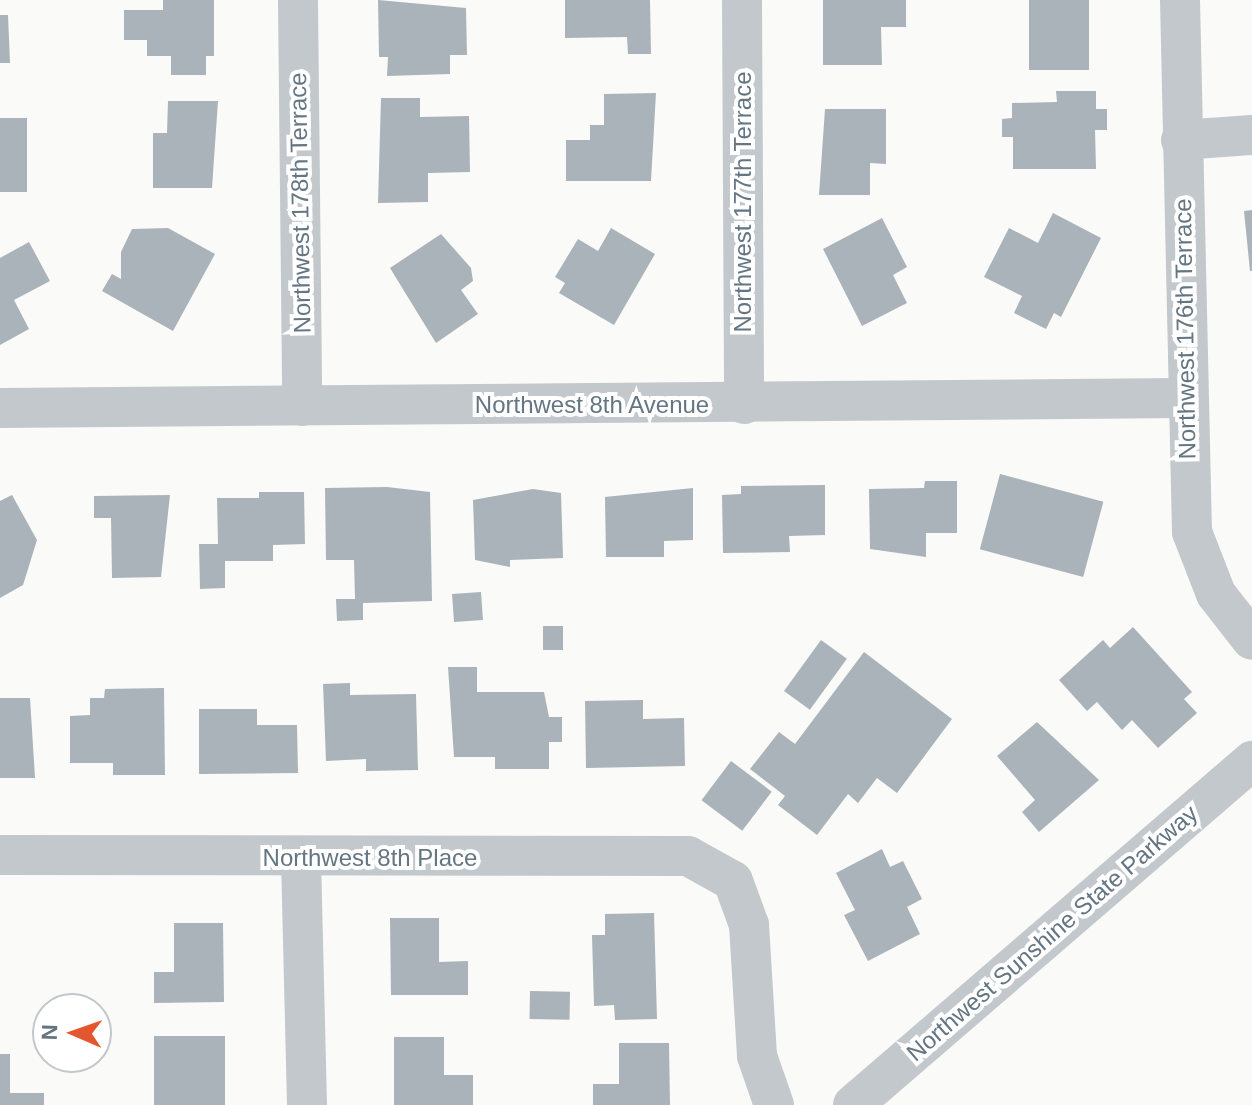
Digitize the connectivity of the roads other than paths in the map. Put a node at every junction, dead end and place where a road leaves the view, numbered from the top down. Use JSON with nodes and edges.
{"nodes":[{"id":1,"x":298,"y":0,"type":"edge"},
{"id":2,"x":742,"y":0,"type":"edge"},
{"id":3,"x":1180,"y":0,"type":"edge"},
{"id":4,"x":1252,"y":135,"type":"edge"},
{"id":5,"x":1181,"y":140,"type":"junction"},
{"id":6,"x":1183,"y":398,"type":"junction"},
{"id":7,"x":744,"y":404,"type":"junction"},
{"id":8,"x":302,"y":406,"type":"junction"},
{"id":9,"x":0,"y":408,"type":"edge"},
{"id":10,"x":1252,"y":640,"type":"edge"},
{"id":11,"x":1252,"y":761,"type":"edge"},
{"id":12,"x":0,"y":855,"type":"edge"},
{"id":13,"x":301,"y":859,"type":"junction"},
{"id":14,"x":307,"y":1105,"type":"edge"},
{"id":15,"x":774,"y":1105,"type":"edge"},
{"id":16,"x":853,"y":1105,"type":"edge"}],
"edges":[{"from":1,"to":8,"type":"street","name":"Northwest 178th Terrace"},
{"from":2,"to":7,"type":"street","name":"Northwest 177th Terrace"},
{"from":3,"to":5,"type":"street","name":"Northwest 176th Terrace"},
{"from":4,"to":5,"type":"street"},
{"from":5,"to":6,"type":"street","name":"Northwest 176th Terrace"},
{"from":6,"to":7,"type":"street","name":"Northwest 8th Avenue"},
{"from":6,"to":10,"type":"street","name":"Northwest 176th Terrace"},
{"from":7,"to":8,"type":"street","name":"Northwest 8th Avenue"},
{"from":8,"to":9,"type":"street","name":"Northwest 8th Avenue"},
{"from":11,"to":16,"type":"street","name":"Northwest Sunshine State Parkway"},
{"from":12,"to":13,"type":"street","name":"Northwest 8th Place"},
{"from":13,"to":14,"type":"street"},
{"from":13,"to":15,"type":"street","name":"Northwest 8th Place"}]}
